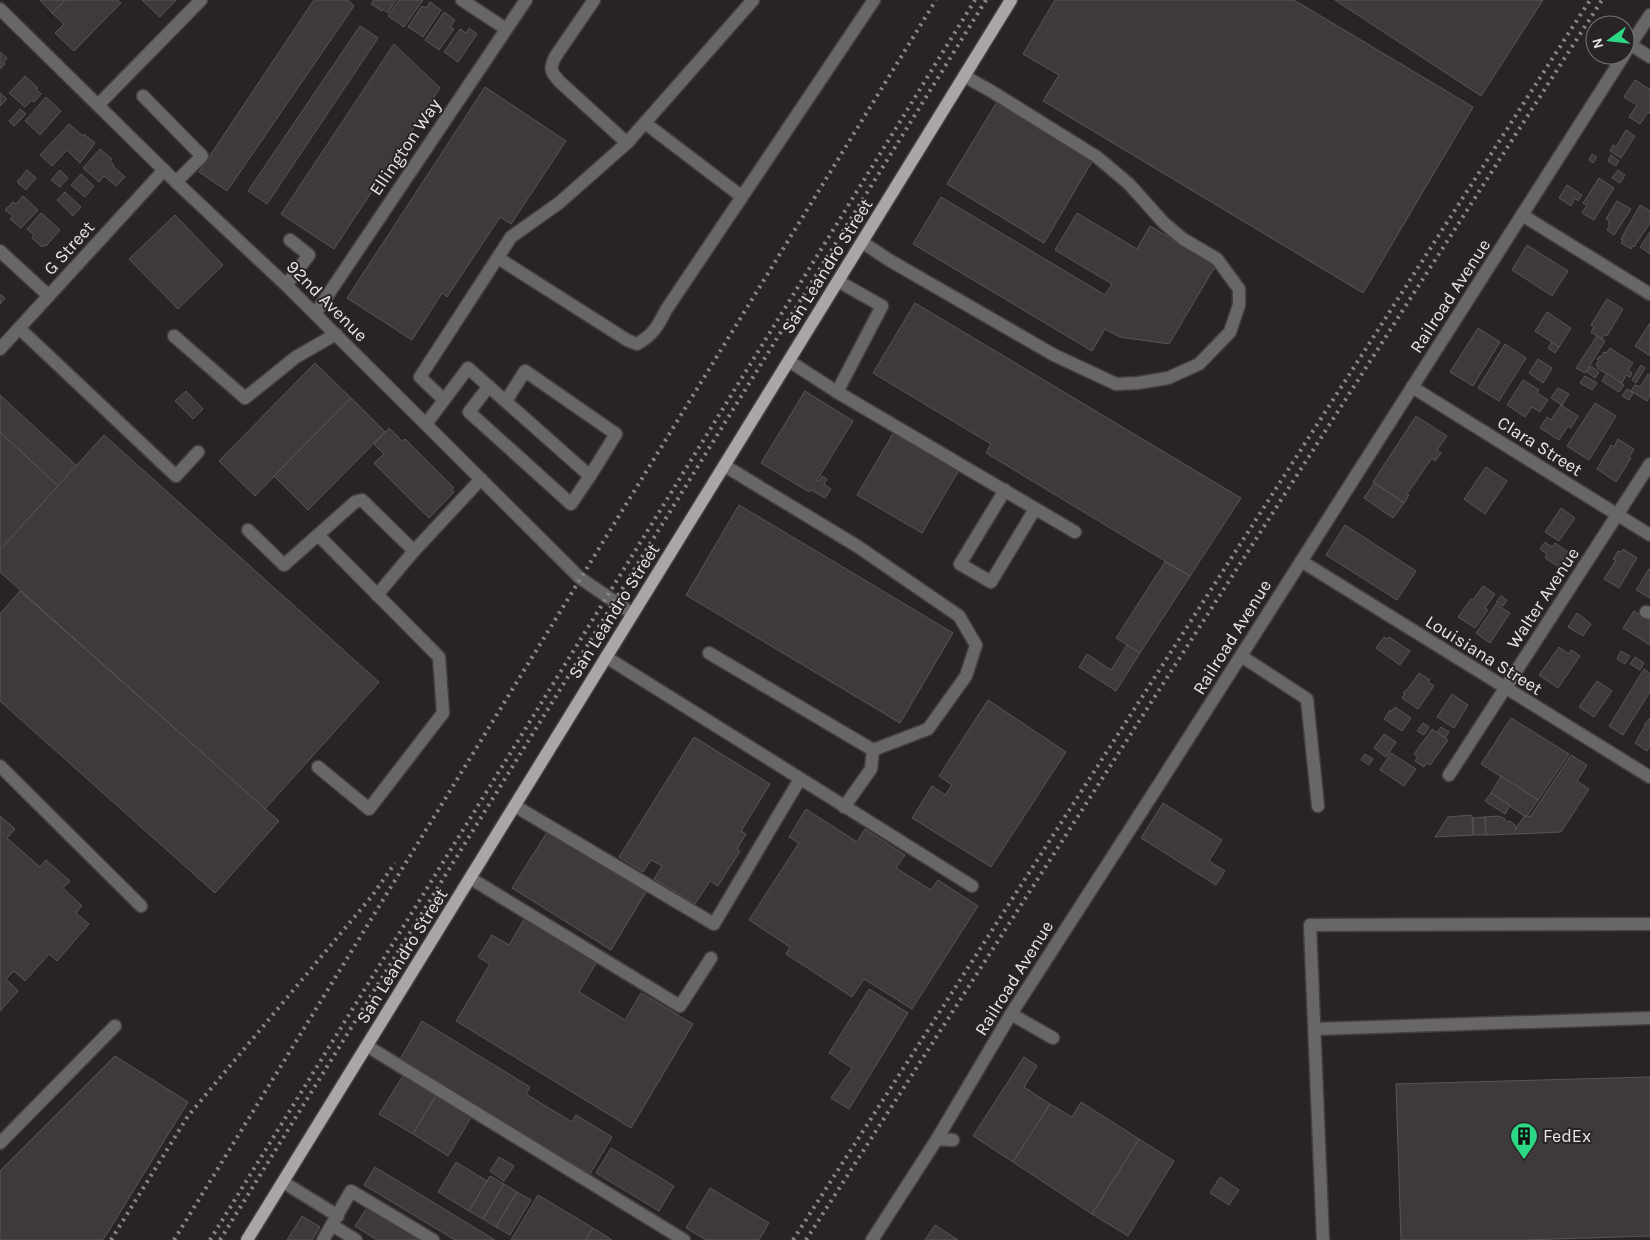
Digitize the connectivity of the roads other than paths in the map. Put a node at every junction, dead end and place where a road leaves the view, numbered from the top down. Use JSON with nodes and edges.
{"nodes":[{"id":1,"x":200,"y":0,"type":"edge"},
{"id":2,"x":462,"y":0,"type":"edge"},
{"id":3,"x":526,"y":0,"type":"edge"},
{"id":4,"x":594,"y":0,"type":"edge"},
{"id":5,"x":753,"y":0,"type":"edge"},
{"id":6,"x":874,"y":0,"type":"edge"},
{"id":7,"x":1011,"y":0,"type":"edge"},
{"id":8,"x":0,"y":9,"type":"edge"},
{"id":9,"x":1650,"y":14,"type":"edge"},
{"id":10,"x":506,"y":30,"type":"junction"},
{"id":11,"x":1635,"y":38,"type":"edge"},
{"id":12,"x":1635,"y":53,"type":"edge"},
{"id":13,"x":1650,"y":57,"type":"edge"},
{"id":14,"x":1618,"y":65,"type":"edge"},
{"id":15,"x":964,"y":76,"type":"junction"},
{"id":16,"x":142,"y":96,"type":"dead end"},
{"id":17,"x":98,"y":105,"type":"junction"},
{"id":18,"x":645,"y":123,"type":"junction"},
{"id":19,"x":627,"y":143,"type":"junction"},
{"id":20,"x":164,"y":170,"type":"junction"},
{"id":21,"x":176,"y":182,"type":"junction"},
{"id":22,"x":741,"y":196,"type":"junction"},
{"id":23,"x":1522,"y":215,"type":"junction"},
{"id":24,"x":290,"y":240,"type":"dead end"},
{"id":25,"x":862,"y":242,"type":"junction"},
{"id":26,"x":0,"y":252,"type":"edge"},
{"id":27,"x":498,"y":258,"type":"junction"},
{"id":28,"x":838,"y":280,"type":"junction"},
{"id":29,"x":286,"y":285,"type":"junction"},
{"id":30,"x":1650,"y":294,"type":"edge"},
{"id":31,"x":49,"y":296,"type":"junction"},
{"id":32,"x":315,"y":314,"type":"junction"},
{"id":33,"x":19,"y":328,"type":"junction"},
{"id":34,"x":336,"y":334,"type":"junction"},
{"id":35,"x":174,"y":336,"type":"dead end"},
{"id":36,"x":0,"y":349,"type":"edge"},
{"id":37,"x":789,"y":361,"type":"junction"},
{"id":38,"x":489,"y":386,"type":"junction"},
{"id":39,"x":1412,"y":387,"type":"junction"},
{"id":40,"x":837,"y":392,"type":"junction"},
{"id":41,"x":444,"y":400,"type":"junction"},
{"id":42,"x":506,"y":401,"type":"junction"},
{"id":43,"x":426,"y":424,"type":"junction"},
{"id":44,"x":198,"y":452,"type":"dead end"},
{"id":45,"x":1650,"y":464,"type":"edge"},
{"id":46,"x":725,"y":466,"type":"junction"},
{"id":47,"x":590,"y":476,"type":"junction"},
{"id":48,"x":481,"y":479,"type":"junction"},
{"id":49,"x":1005,"y":490,"type":"junction"},
{"id":50,"x":1035,"y":509,"type":"junction"},
{"id":51,"x":1617,"y":514,"type":"junction"},
{"id":52,"x":248,"y":530,"type":"dead end"},
{"id":53,"x":1075,"y":532,"type":"dead end"},
{"id":54,"x":318,"y":535,"type":"junction"},
{"id":55,"x":1650,"y":536,"type":"edge"},
{"id":56,"x":414,"y":551,"type":"junction"},
{"id":57,"x":1301,"y":561,"type":"junction"},
{"id":58,"x":377,"y":595,"type":"junction"},
{"id":59,"x":633,"y":614,"type":"junction"},
{"id":60,"x":709,"y":653,"type":"dead end"},
{"id":61,"x":1241,"y":656,"type":"junction"},
{"id":62,"x":606,"y":658,"type":"junction"},
{"id":63,"x":1506,"y":689,"type":"junction"},
{"id":64,"x":873,"y":750,"type":"junction"},
{"id":65,"x":0,"y":766,"type":"edge"},
{"id":66,"x":318,"y":767,"type":"dead end"},
{"id":67,"x":1449,"y":775,"type":"dead end"},
{"id":68,"x":1650,"y":777,"type":"edge"},
{"id":69,"x":800,"y":779,"type":"junction"},
{"id":70,"x":515,"y":806,"type":"junction"},
{"id":71,"x":1318,"y":806,"type":"dead end"},
{"id":72,"x":844,"y":807,"type":"junction"},
{"id":73,"x":470,"y":878,"type":"junction"},
{"id":74,"x":972,"y":886,"type":"dead end"},
{"id":75,"x":141,"y":906,"type":"dead end"},
{"id":76,"x":1650,"y":924,"type":"edge"},
{"id":77,"x":711,"y":958,"type":"dead end"},
{"id":78,"x":1010,"y":1014,"type":"junction"},
{"id":79,"x":1650,"y":1018,"type":"edge"},
{"id":80,"x":115,"y":1026,"type":"dead end"},
{"id":81,"x":1314,"y":1029,"type":"junction"},
{"id":82,"x":1053,"y":1038,"type":"dead end"},
{"id":83,"x":367,"y":1046,"type":"junction"},
{"id":84,"x":937,"y":1139,"type":"junction"},
{"id":85,"x":953,"y":1140,"type":"dead end"},
{"id":86,"x":0,"y":1143,"type":"edge"},
{"id":87,"x":283,"y":1182,"type":"junction"},
{"id":88,"x":335,"y":1220,"type":"junction"},
{"id":89,"x":248,"y":1240,"type":"edge"},
{"id":90,"x":323,"y":1240,"type":"edge"},
{"id":91,"x":356,"y":1240,"type":"edge"},
{"id":92,"x":433,"y":1240,"type":"edge"},
{"id":93,"x":684,"y":1240,"type":"edge"},
{"id":94,"x":872,"y":1240,"type":"edge"},
{"id":95,"x":1323,"y":1240,"type":"edge"}],
"edges":[{"from":1,"to":17,"type":"street"},
{"from":2,"to":10,"type":"street"},
{"from":3,"to":10,"type":"street","name":"Ellington Way"},
{"from":4,"to":19,"type":"street"},
{"from":5,"to":18,"type":"street"},
{"from":6,"to":22,"type":"street"},
{"from":7,"to":15,"type":"main road","name":"San Leandro Street"},
{"from":8,"to":17,"type":"street","name":"92nd Avenue"},
{"from":9,"to":11,"type":"street","name":"Railroad Avenue"},
{"from":10,"to":32,"type":"street","name":"Ellington Way"},
{"from":12,"to":13,"type":"street"},
{"from":14,"to":23,"type":"street","name":"Railroad Avenue"},
{"from":15,"to":25,"type":"main road","name":"San Leandro Street"},
{"from":15,"to":25,"type":"street"},
{"from":16,"to":21,"type":"street"},
{"from":17,"to":20,"type":"street","name":"92nd Avenue"},
{"from":18,"to":19,"type":"street"},
{"from":18,"to":22,"type":"street"},
{"from":19,"to":27,"type":"street"},
{"from":20,"to":21,"type":"street","name":"92nd Avenue"},
{"from":20,"to":31,"type":"street","name":"G Street"},
{"from":21,"to":29,"type":"street","name":"92nd Avenue"},
{"from":22,"to":27,"type":"street"},
{"from":23,"to":30,"type":"street"},
{"from":23,"to":39,"type":"street","name":"Railroad Avenue"},
{"from":24,"to":29,"type":"street"},
{"from":25,"to":28,"type":"main road","name":"San Leandro Street"},
{"from":26,"to":31,"type":"street"},
{"from":27,"to":41,"type":"street"},
{"from":28,"to":37,"type":"main road","name":"San Leandro Street"},
{"from":28,"to":40,"type":"street"},
{"from":29,"to":32,"type":"street","name":"92nd Avenue"},
{"from":31,"to":33,"type":"street","name":"G Street"},
{"from":32,"to":34,"type":"street","name":"92nd Avenue"},
{"from":33,"to":36,"type":"street","name":"G Street"},
{"from":33,"to":44,"type":"street"},
{"from":34,"to":35,"type":"street"},
{"from":34,"to":43,"type":"street","name":"92nd Avenue"},
{"from":37,"to":40,"type":"street"},
{"from":37,"to":46,"type":"main road","name":"San Leandro Street"},
{"from":38,"to":41,"type":"street"},
{"from":38,"to":42,"type":"street"},
{"from":38,"to":47,"type":"street"},
{"from":39,"to":51,"type":"street","name":"Clara Street"},
{"from":39,"to":57,"type":"street","name":"Railroad Avenue"},
{"from":40,"to":49,"type":"street"},
{"from":41,"to":43,"type":"street"},
{"from":42,"to":47,"type":"street"},
{"from":42,"to":47,"type":"street"},
{"from":43,"to":48,"type":"street","name":"92nd Avenue"},
{"from":45,"to":51,"type":"street","name":"Walter Avenue"},
{"from":46,"to":59,"type":"main road","name":"San Leandro Street"},
{"from":46,"to":64,"type":"street"},
{"from":48,"to":56,"type":"street"},
{"from":48,"to":59,"type":"street","name":"92nd Avenue"},
{"from":49,"to":50,"type":"street"},
{"from":49,"to":50,"type":"street"},
{"from":50,"to":53,"type":"street"},
{"from":51,"to":55,"type":"street","name":"Clara Street"},
{"from":51,"to":63,"type":"street","name":"Walter Avenue"},
{"from":52,"to":54,"type":"street"},
{"from":54,"to":56,"type":"street"},
{"from":54,"to":58,"type":"street"},
{"from":56,"to":58,"type":"street"},
{"from":57,"to":61,"type":"street","name":"Railroad Avenue"},
{"from":57,"to":63,"type":"street","name":"Louisiana Street"},
{"from":58,"to":66,"type":"street"},
{"from":59,"to":62,"type":"main road","name":"San Leandro Street"},
{"from":60,"to":64,"type":"street"},
{"from":61,"to":71,"type":"street"},
{"from":61,"to":78,"type":"street","name":"Railroad Avenue"},
{"from":62,"to":69,"type":"street"},
{"from":62,"to":70,"type":"main road","name":"San Leandro Street"},
{"from":63,"to":67,"type":"street","name":"Walter Avenue"},
{"from":63,"to":68,"type":"street","name":"Louisiana Street"},
{"from":64,"to":72,"type":"street"},
{"from":65,"to":75,"type":"street"},
{"from":69,"to":70,"type":"street"},
{"from":69,"to":72,"type":"street"},
{"from":70,"to":73,"type":"main road","name":"San Leandro Street"},
{"from":72,"to":74,"type":"street"},
{"from":73,"to":77,"type":"street"},
{"from":73,"to":83,"type":"main road","name":"San Leandro Street"},
{"from":76,"to":81,"type":"street"},
{"from":78,"to":82,"type":"street"},
{"from":78,"to":84,"type":"street","name":"Railroad Avenue"},
{"from":79,"to":81,"type":"street"},
{"from":80,"to":86,"type":"street"},
{"from":81,"to":95,"type":"street"},
{"from":83,"to":87,"type":"main road","name":"San Leandro Street"},
{"from":83,"to":93,"type":"street"},
{"from":84,"to":85,"type":"street"},
{"from":84,"to":94,"type":"street","name":"Railroad Avenue"},
{"from":87,"to":88,"type":"street"},
{"from":87,"to":89,"type":"main road","name":"San Leandro Street"},
{"from":88,"to":90,"type":"street"},
{"from":88,"to":91,"type":"street"},
{"from":88,"to":92,"type":"street"}]}
